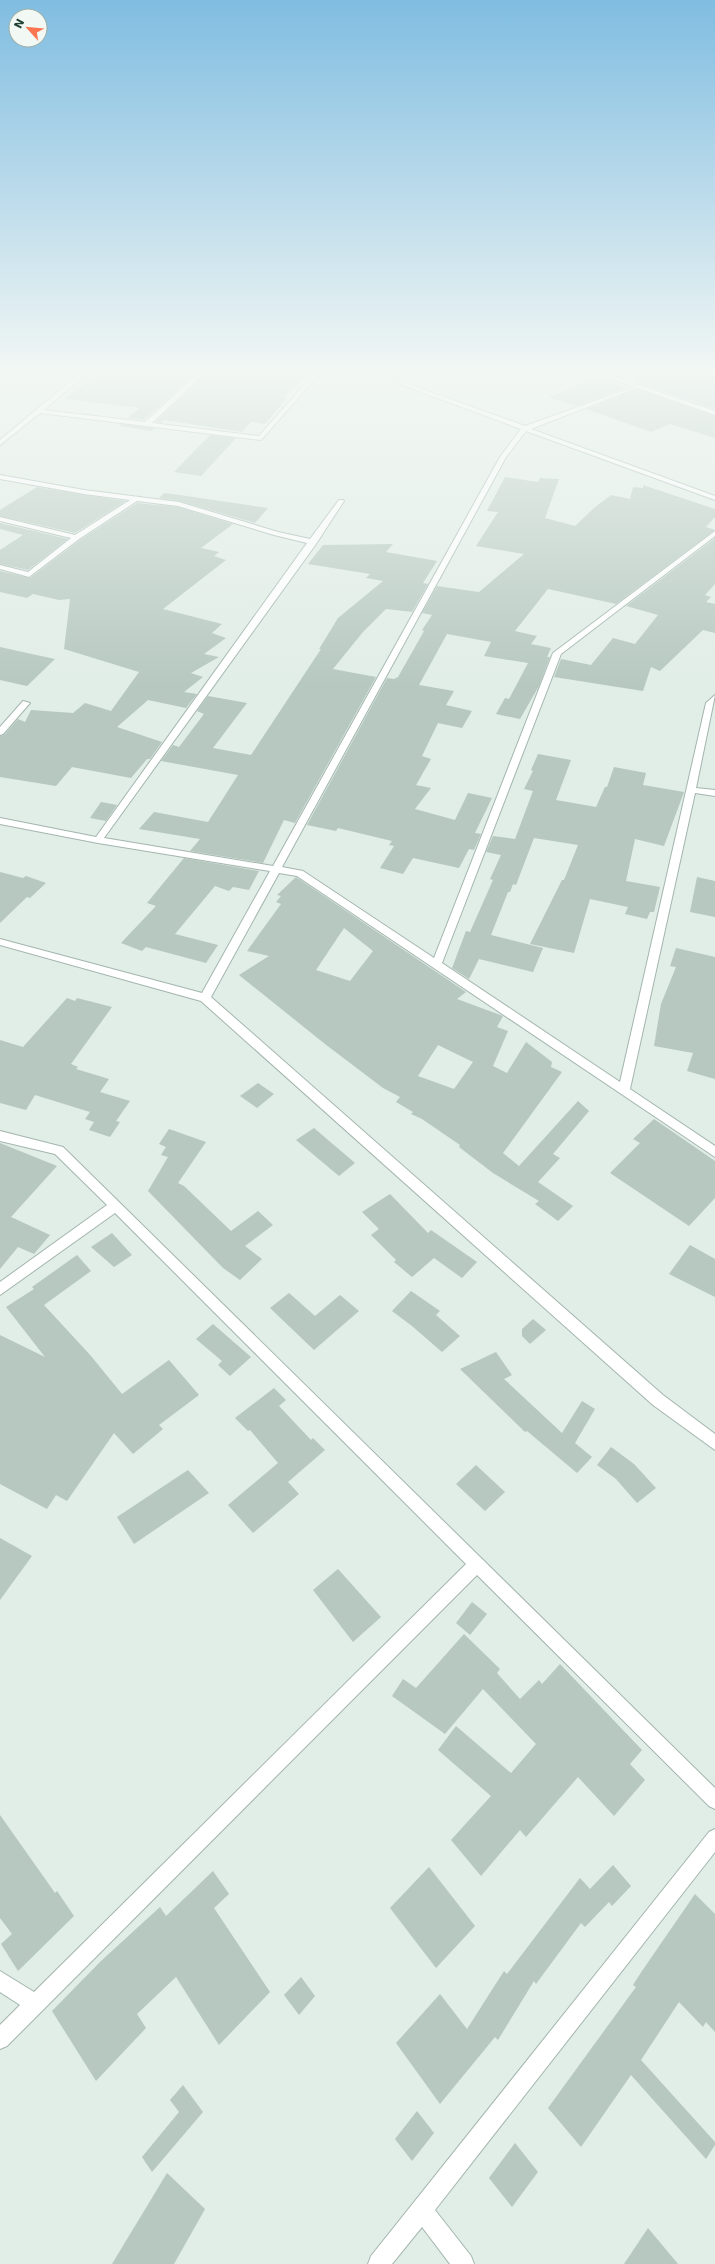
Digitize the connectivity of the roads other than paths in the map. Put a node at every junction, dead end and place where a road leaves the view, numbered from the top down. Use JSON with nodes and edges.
{"nodes":[{"id":1,"x":493,"y":475,"type":"edge"},
{"id":2,"x":650,"y":475,"type":"edge"},
{"id":3,"x":0,"y":476,"type":"edge"},
{"id":4,"x":137,"y":498,"type":"junction"},
{"id":5,"x":715,"y":498,"type":"edge"},
{"id":6,"x":341,"y":501,"type":"dead end"},
{"id":7,"x":0,"y":519,"type":"edge"},
{"id":8,"x":715,"y":533,"type":"edge"},
{"id":9,"x":76,"y":537,"type":"junction"},
{"id":10,"x":313,"y":542,"type":"junction"},
{"id":11,"x":0,"y":568,"type":"edge"},
{"id":12,"x":715,"y":698,"type":"edge"},
{"id":13,"x":26,"y":703,"type":"dead end"},
{"id":14,"x":0,"y":732,"type":"edge"},
{"id":15,"x":691,"y":790,"type":"junction"},
{"id":16,"x":715,"y":794,"type":"edge"},
{"id":17,"x":0,"y":821,"type":"edge"},
{"id":18,"x":98,"y":840,"type":"junction"},
{"id":19,"x":278,"y":870,"type":"junction"},
{"id":20,"x":0,"y":942,"type":"edge"},
{"id":21,"x":436,"y":965,"type":"junction"},
{"id":22,"x":206,"y":998,"type":"junction"},
{"id":23,"x":624,"y":1091,"type":"junction"},
{"id":24,"x":0,"y":1136,"type":"edge"},
{"id":25,"x":715,"y":1152,"type":"edge"},
{"id":26,"x":115,"y":1206,"type":"junction"},
{"id":27,"x":0,"y":1288,"type":"edge"},
{"id":28,"x":715,"y":1443,"type":"edge"},
{"id":29,"x":477,"y":1564,"type":"junction"},
{"id":30,"x":715,"y":1800,"type":"edge"},
{"id":31,"x":715,"y":1838,"type":"edge"},
{"id":32,"x":0,"y":1981,"type":"edge"},
{"id":33,"x":35,"y":2004,"type":"junction"},
{"id":34,"x":0,"y":2039,"type":"edge"},
{"id":35,"x":422,"y":2210,"type":"junction"},
{"id":36,"x":379,"y":2264,"type":"edge"},
{"id":37,"x":463,"y":2264,"type":"edge"}],
"edges":[{"from":1,"to":19,"type":"street"},
{"from":2,"to":5,"type":"street"},
{"from":3,"to":4,"type":"street"},
{"from":4,"to":9,"type":"street"},
{"from":4,"to":10,"type":"street"},
{"from":6,"to":10,"type":"street"},
{"from":7,"to":9,"type":"street"},
{"from":8,"to":21,"type":"street"},
{"from":9,"to":11,"type":"street"},
{"from":10,"to":18,"type":"street"},
{"from":12,"to":15,"type":"street"},
{"from":13,"to":14,"type":"street"},
{"from":15,"to":16,"type":"street"},
{"from":15,"to":23,"type":"street"},
{"from":17,"to":18,"type":"street"},
{"from":18,"to":19,"type":"street"},
{"from":19,"to":21,"type":"street"},
{"from":19,"to":22,"type":"street"},
{"from":20,"to":22,"type":"street"},
{"from":21,"to":23,"type":"street"},
{"from":22,"to":28,"type":"street"},
{"from":23,"to":25,"type":"street"},
{"from":24,"to":26,"type":"street"},
{"from":26,"to":27,"type":"street"},
{"from":26,"to":29,"type":"street"},
{"from":29,"to":30,"type":"street"},
{"from":29,"to":33,"type":"street"},
{"from":31,"to":35,"type":"street"},
{"from":32,"to":33,"type":"street"},
{"from":33,"to":34,"type":"street"},
{"from":35,"to":36,"type":"street"},
{"from":35,"to":37,"type":"street"}]}
